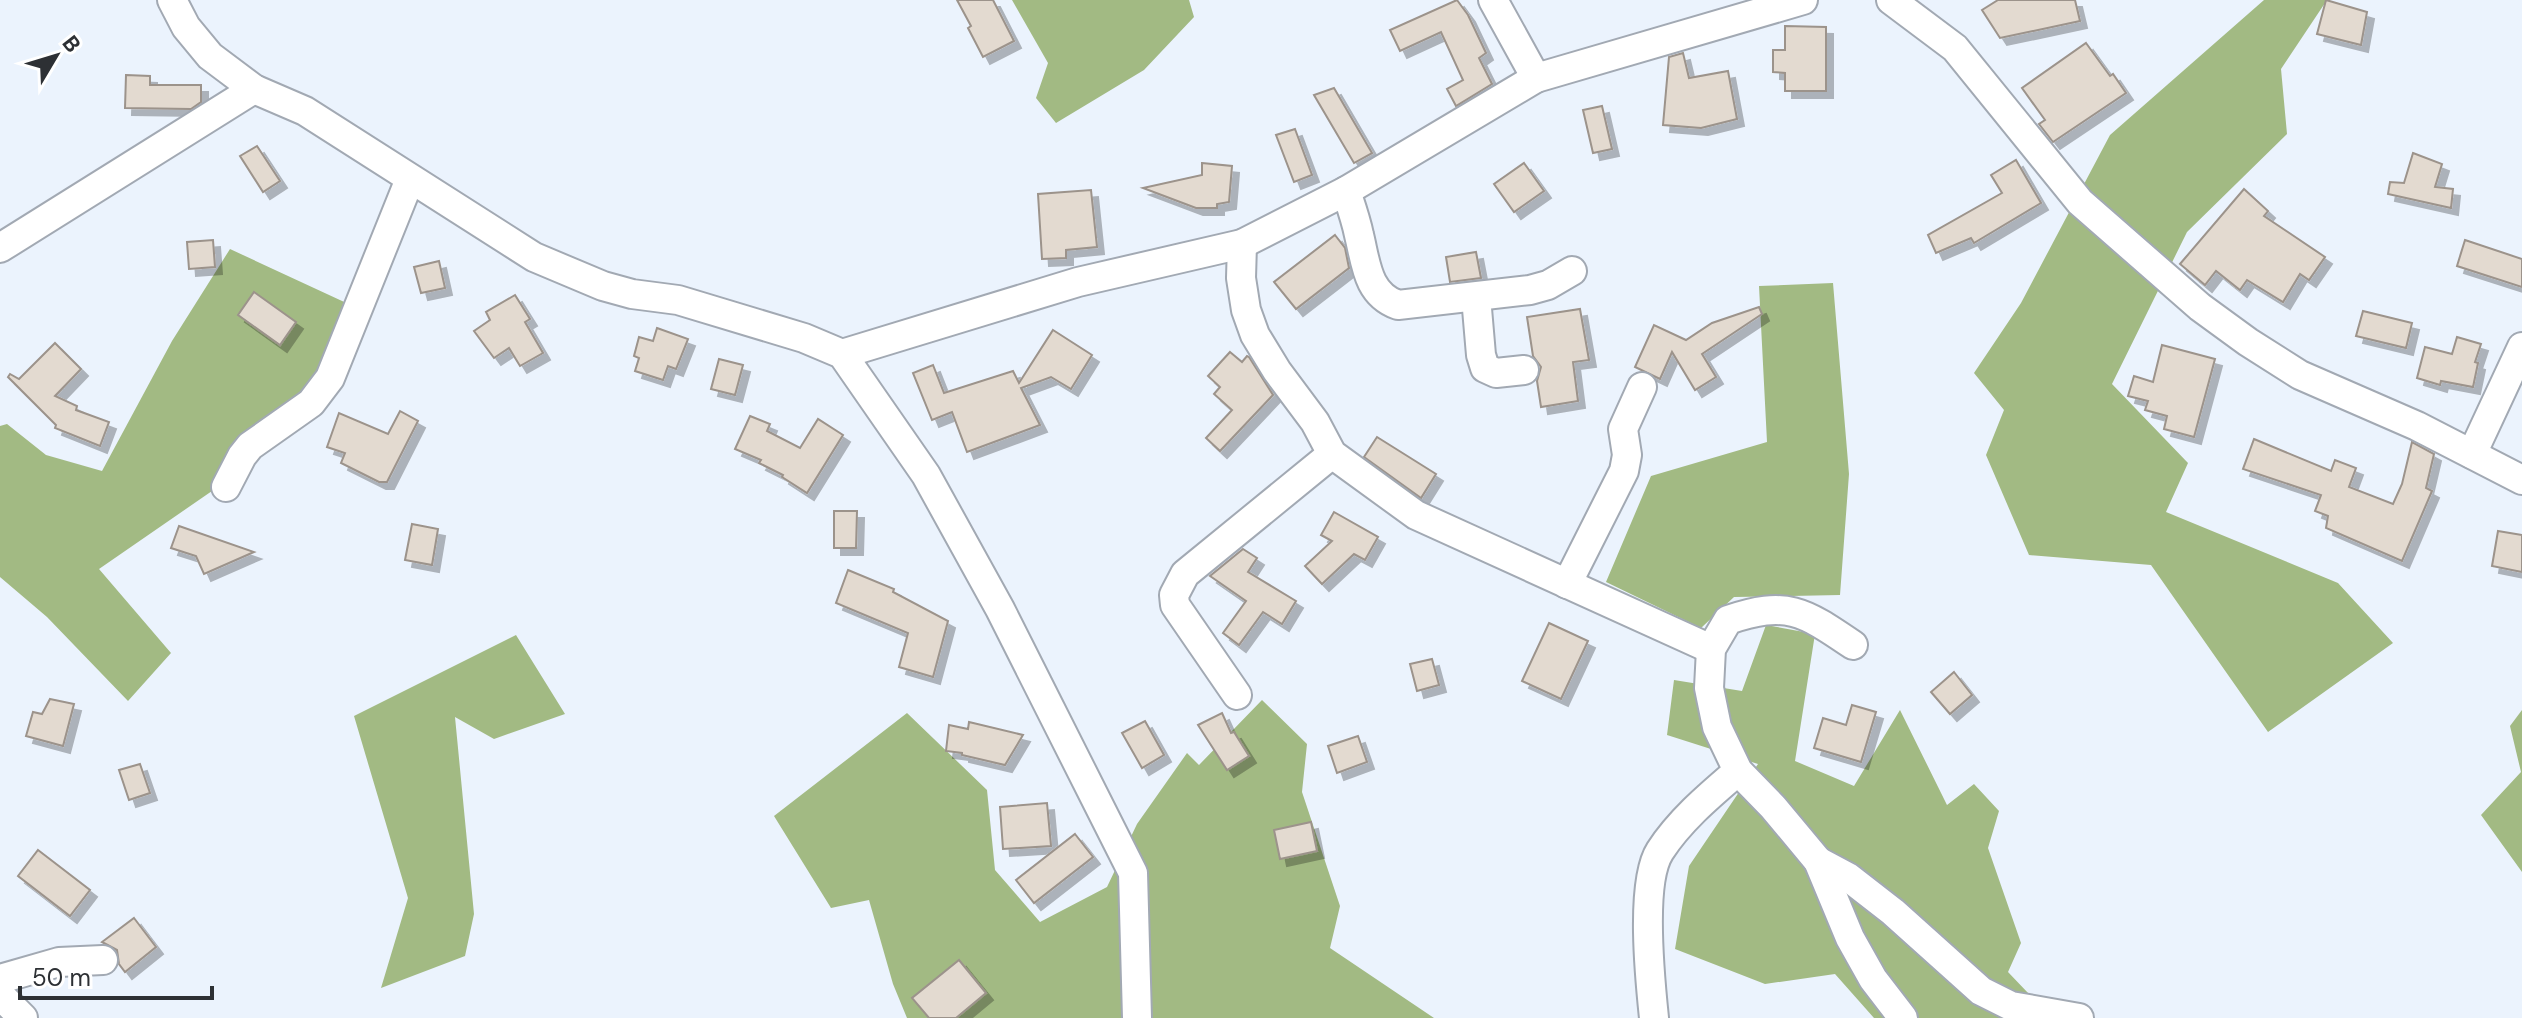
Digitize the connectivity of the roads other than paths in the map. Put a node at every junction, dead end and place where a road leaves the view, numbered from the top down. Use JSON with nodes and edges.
{"nodes":[{"id":1,"x":172,"y":0,"type":"edge"},
{"id":2,"x":1493,"y":0,"type":"edge"},
{"id":3,"x":1803,"y":0,"type":"edge"},
{"id":4,"x":1891,"y":0,"type":"edge"},
{"id":5,"x":1536,"y":78,"type":"junction"},
{"id":6,"x":254,"y":89,"type":"junction"},
{"id":7,"x":410,"y":179,"type":"junction"},
{"id":8,"x":1346,"y":191,"type":"junction"},
{"id":9,"x":1242,"y":244,"type":"junction"},
{"id":10,"x":0,"y":248,"type":"edge"},
{"id":11,"x":1572,"y":271,"type":"dead end"},
{"id":12,"x":1476,"y":297,"type":"junction"},
{"id":13,"x":2522,"y":347,"type":"edge"},
{"id":14,"x":842,"y":354,"type":"junction"},
{"id":15,"x":1524,"y":370,"type":"dead end"},
{"id":16,"x":1642,"y":387,"type":"dead end"},
{"id":17,"x":1332,"y":454,"type":"junction"},
{"id":18,"x":2472,"y":454,"type":"junction"},
{"id":19,"x":2522,"y":480,"type":"edge"},
{"id":20,"x":226,"y":487,"type":"dead end"},
{"id":21,"x":1567,"y":584,"type":"junction"},
{"id":22,"x":1853,"y":645,"type":"dead end"},
{"id":23,"x":1711,"y":649,"type":"junction"},
{"id":24,"x":1237,"y":695,"type":"dead end"},
{"id":25,"x":1738,"y":771,"type":"junction"},
{"id":26,"x":1818,"y":861,"type":"junction"},
{"id":27,"x":103,"y":960,"type":"dead end"},
{"id":28,"x":0,"y":979,"type":"edge"},
{"id":29,"x":1137,"y":1018,"type":"edge"},
{"id":30,"x":1654,"y":1018,"type":"edge"},
{"id":31,"x":1903,"y":1018,"type":"edge"},
{"id":32,"x":2079,"y":1018,"type":"edge"}],
"edges":[{"from":1,"to":6,"type":"street"},
{"from":2,"to":5,"type":"street"},
{"from":3,"to":5,"type":"street"},
{"from":4,"to":18,"type":"street"},
{"from":5,"to":8,"type":"street"},
{"from":6,"to":7,"type":"street"},
{"from":6,"to":10,"type":"street"},
{"from":7,"to":14,"type":"street"},
{"from":7,"to":20,"type":"street"},
{"from":8,"to":9,"type":"street"},
{"from":8,"to":12,"type":"street"},
{"from":9,"to":14,"type":"street"},
{"from":9,"to":17,"type":"street"},
{"from":11,"to":12,"type":"street"},
{"from":12,"to":15,"type":"street"},
{"from":13,"to":18,"type":"street"},
{"from":14,"to":29,"type":"street"},
{"from":16,"to":21,"type":"street"},
{"from":17,"to":21,"type":"street"},
{"from":17,"to":24,"type":"street"},
{"from":18,"to":19,"type":"street"},
{"from":21,"to":23,"type":"street"},
{"from":22,"to":23,"type":"street"},
{"from":23,"to":25,"type":"street"},
{"from":25,"to":26,"type":"street"},
{"from":25,"to":30,"type":"street"},
{"from":26,"to":31,"type":"street"},
{"from":26,"to":32,"type":"street"},
{"from":27,"to":28,"type":"street"}]}
